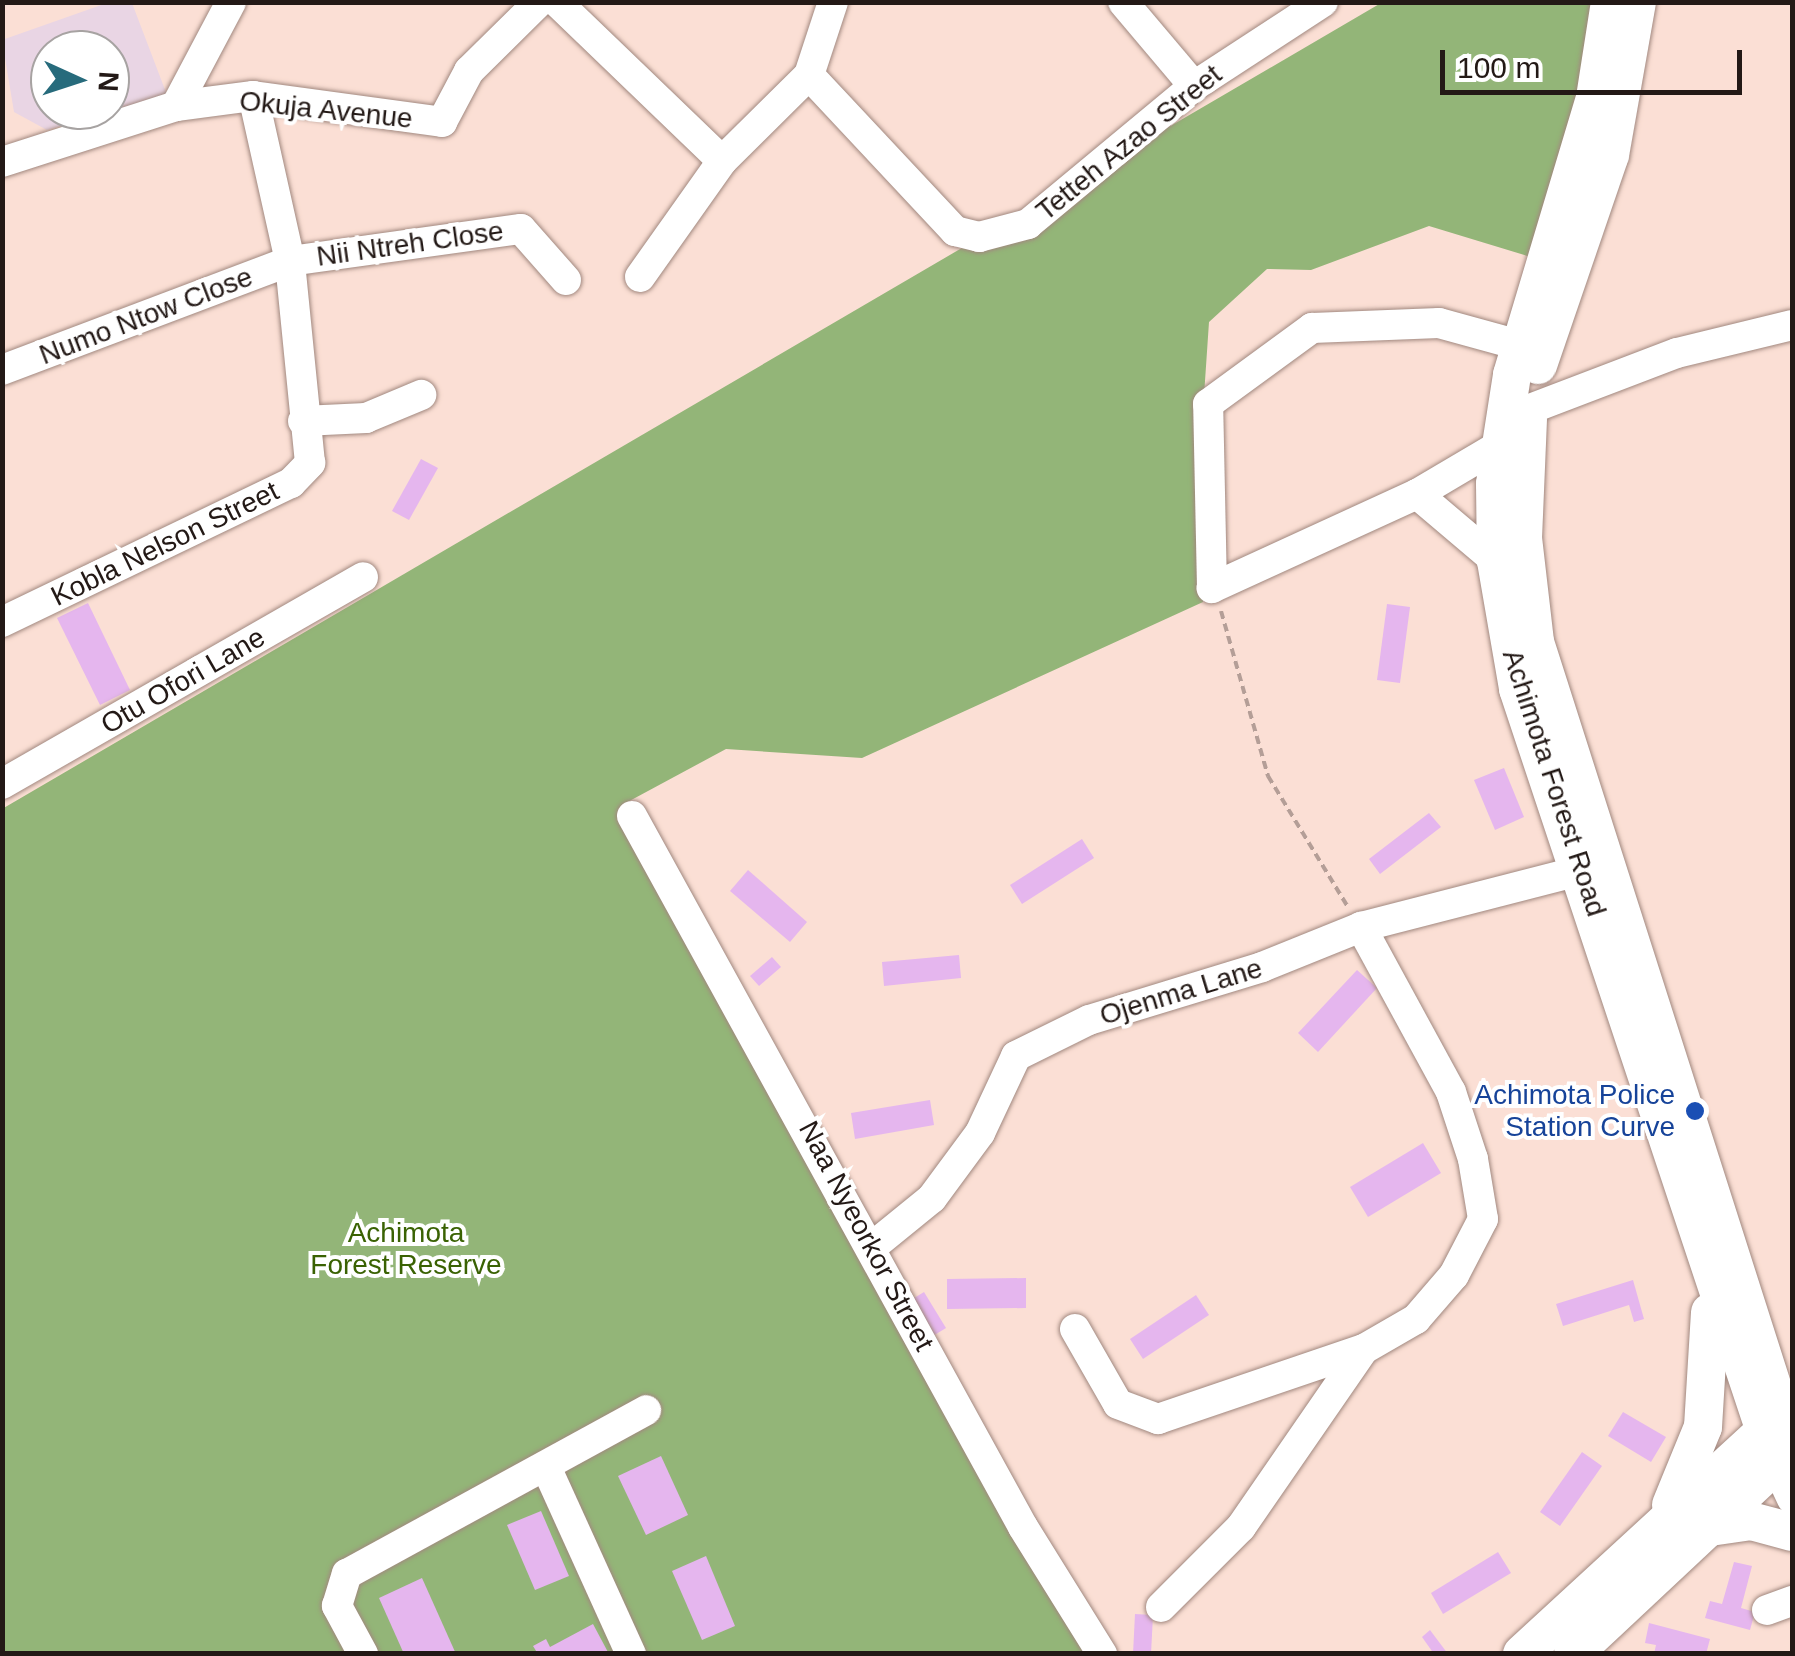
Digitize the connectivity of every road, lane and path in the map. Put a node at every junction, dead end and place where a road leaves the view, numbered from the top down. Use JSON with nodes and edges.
{"nodes":[{"id":1,"x":231,"y":2,"type":"edge"},
{"id":2,"x":539,"y":2,"type":"edge"},
{"id":3,"x":556,"y":2,"type":"edge"},
{"id":4,"x":833,"y":2,"type":"edge"},
{"id":5,"x":1123,"y":2,"type":"edge"},
{"id":6,"x":1323,"y":2,"type":"edge"},
{"id":7,"x":1610,"y":2,"type":"edge"},
{"id":8,"x":1637,"y":2,"type":"edge"},
{"id":9,"x":809,"y":76,"type":"junction"},
{"id":10,"x":1194,"y":86,"type":"junction"},
{"id":11,"x":253,"y":96,"type":"junction"},
{"id":12,"x":176,"y":106,"type":"junction"},
{"id":13,"x":722,"y":161,"type":"junction"},
{"id":14,"x":2,"y":162,"type":"edge"},
{"id":15,"x":290,"y":261,"type":"junction"},
{"id":16,"x":640,"y":277,"type":"dead end"},
{"id":17,"x":566,"y":280,"type":"dead end"},
{"id":18,"x":1792,"y":325,"type":"edge"},
{"id":19,"x":1519,"y":345,"type":"junction"},
{"id":20,"x":2,"y":370,"type":"edge"},
{"id":21,"x":420,"y":394,"type":"dead end"},
{"id":22,"x":1530,"y":410,"type":"junction"},
{"id":23,"x":303,"y":420,"type":"junction"},
{"id":24,"x":1500,"y":445,"type":"junction"},
{"id":25,"x":1417,"y":494,"type":"junction"},
{"id":26,"x":1496,"y":561,"type":"junction"},
{"id":27,"x":362,"y":577,"type":"dead end"},
{"id":28,"x":1212,"y":588,"type":"junction"},
{"id":29,"x":2,"y":622,"type":"edge"},
{"id":30,"x":2,"y":784,"type":"edge"},
{"id":31,"x":632,"y":816,"type":"dead end"},
{"id":32,"x":1583,"y":870,"type":"junction"},
{"id":33,"x":1361,"y":926,"type":"junction"},
{"id":34,"x":872,"y":1246,"type":"junction"},
{"id":35,"x":1710,"y":1264,"type":"junction"},
{"id":36,"x":1076,"y":1330,"type":"dead end"},
{"id":37,"x":1364,"y":1349,"type":"junction"},
{"id":38,"x":646,"y":1410,"type":"dead end"},
{"id":39,"x":1786,"y":1444,"type":"edge"},
{"id":40,"x":547,"y":1469,"type":"junction"},
{"id":41,"x":1710,"y":1527,"type":"junction"},
{"id":42,"x":1792,"y":1532,"type":"edge"},
{"id":43,"x":1654,"y":1533,"type":"junction"},
{"id":44,"x":1161,"y":1607,"type":"dead end"},
{"id":45,"x":363,"y":1654,"type":"edge"},
{"id":46,"x":631,"y":1654,"type":"edge"},
{"id":47,"x":1102,"y":1654,"type":"edge"},
{"id":48,"x":1522,"y":1654,"type":"edge"},
{"id":49,"x":1572,"y":1654,"type":"edge"}],
"edges":[{"from":1,"to":12,"type":"street"},
{"from":2,"to":11,"type":"street","name":"Okuja Avenue"},
{"from":3,"to":13,"type":"street"},
{"from":4,"to":9,"type":"street"},
{"from":5,"to":10,"type":"street"},
{"from":6,"to":10,"type":"street","name":"Tetteh Azao Street"},
{"from":7,"to":19,"type":"main road","name":"Achimota Forest Road"},
{"from":8,"to":22,"type":"main road","name":"Achimota Forest Road"},
{"from":9,"to":10,"type":"street","name":"Tetteh Azao Street"},
{"from":9,"to":13,"type":"street"},
{"from":11,"to":12,"type":"street","name":"Okuja Avenue"},
{"from":11,"to":15,"type":"street","name":"Kobla Nelson Street"},
{"from":12,"to":14,"type":"street","name":"Okuja Avenue"},
{"from":13,"to":16,"type":"street"},
{"from":15,"to":17,"type":"street","name":"Nii Ntreh Close"},
{"from":15,"to":20,"type":"street","name":"Numo Ntow Close"},
{"from":15,"to":23,"type":"street","name":"Kobla Nelson Street"},
{"from":18,"to":22,"type":"street"},
{"from":19,"to":24,"type":"main road","name":"Achimota Forest Road"},
{"from":19,"to":28,"type":"street"},
{"from":21,"to":23,"type":"street"},
{"from":22,"to":39,"type":"main road","name":"Achimota Forest Road"},
{"from":23,"to":29,"type":"street","name":"Kobla Nelson Street"},
{"from":24,"to":25,"type":"street"},
{"from":24,"to":26,"type":"main road","name":"Achimota Forest Road"},
{"from":25,"to":26,"type":"street"},
{"from":25,"to":28,"type":"street"},
{"from":26,"to":32,"type":"main road","name":"Achimota Forest Road"},
{"from":27,"to":30,"type":"street","name":"Otu Ofori Lane"},
{"from":28,"to":33,"type":"path"},
{"from":31,"to":34,"type":"street","name":"Naa Nyeorkor Street"},
{"from":32,"to":33,"type":"street","name":"Ojenma Lane"},
{"from":32,"to":35,"type":"main road","name":"Achimota Forest Road"},
{"from":33,"to":34,"type":"street","name":"Ojenma Lane"},
{"from":33,"to":37,"type":"street"},
{"from":34,"to":47,"type":"street","name":"Naa Nyeorkor Street"},
{"from":35,"to":39,"type":"main road","name":"Achimota Forest Road"},
{"from":35,"to":43,"type":"main road"},
{"from":36,"to":37,"type":"street"},
{"from":37,"to":44,"type":"street"},
{"from":38,"to":40,"type":"street"},
{"from":39,"to":41,"type":"main road"},
{"from":39,"to":43,"type":"main road"},
{"from":40,"to":45,"type":"street"},
{"from":40,"to":46,"type":"street"},
{"from":41,"to":42,"type":"main road"},
{"from":41,"to":49,"type":"main road"},
{"from":43,"to":48,"type":"main road"}]}
